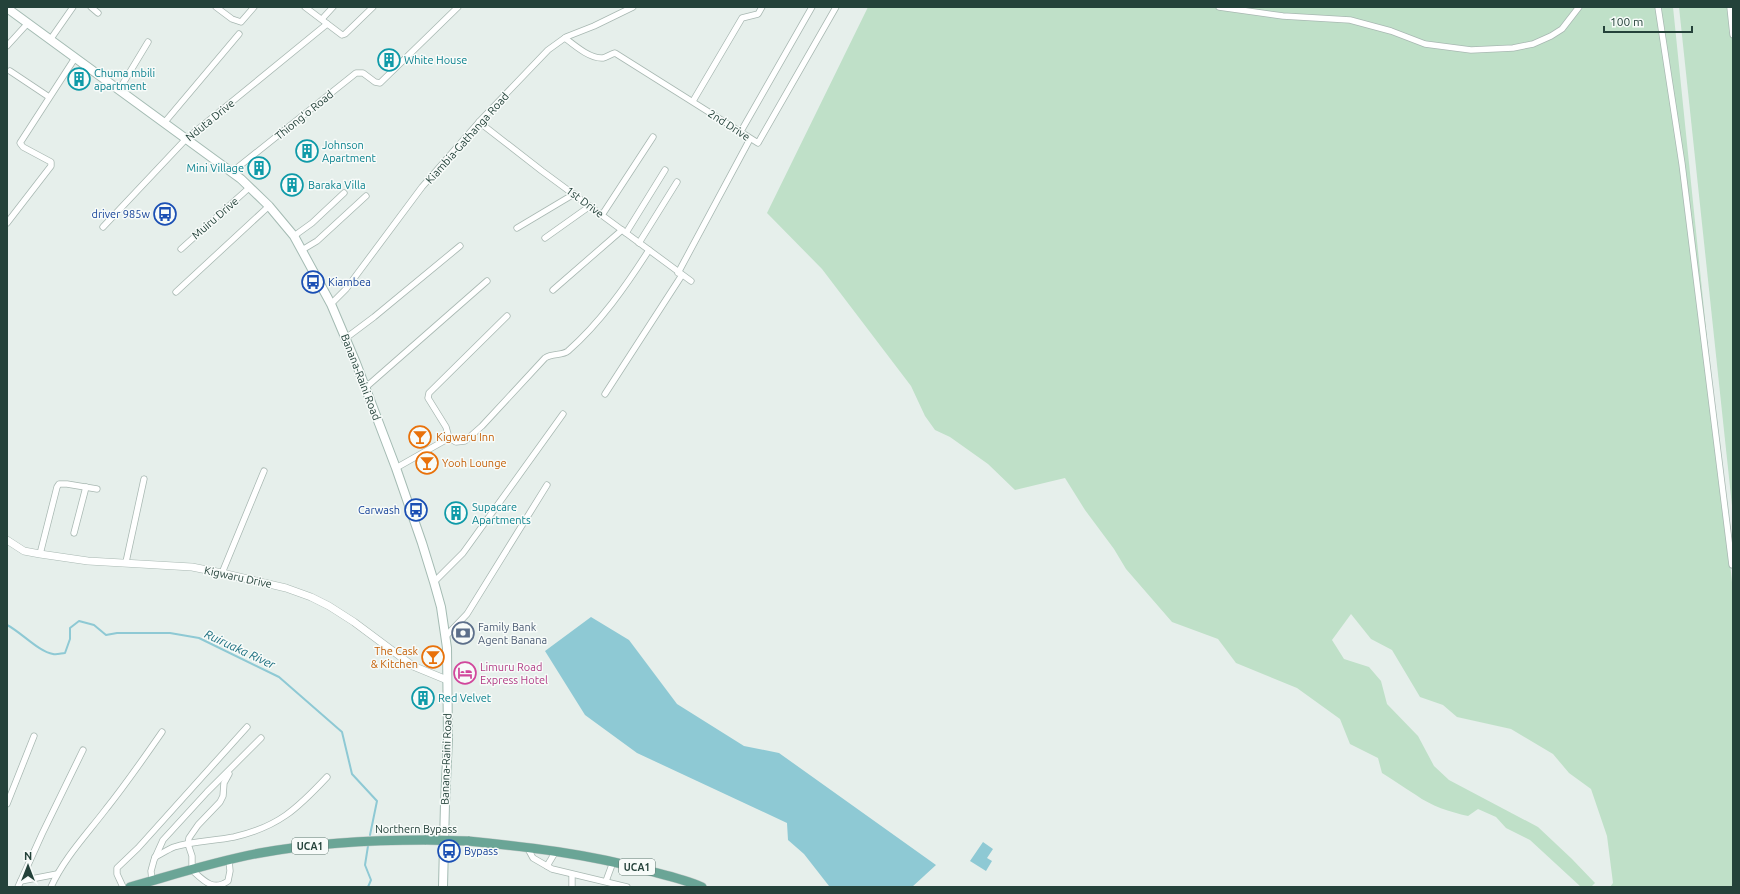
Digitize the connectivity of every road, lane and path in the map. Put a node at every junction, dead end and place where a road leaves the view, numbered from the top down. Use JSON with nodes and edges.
{"nodes":[{"id":1,"x":73,"y":7,"type":"edge"},
{"id":2,"x":91,"y":7,"type":"edge"},
{"id":3,"x":216,"y":7,"type":"edge"},
{"id":4,"x":254,"y":7,"type":"edge"},
{"id":5,"x":305,"y":7,"type":"edge"},
{"id":6,"x":333,"y":7,"type":"edge"},
{"id":7,"x":373,"y":7,"type":"edge"},
{"id":8,"x":458,"y":7,"type":"edge"},
{"id":9,"x":632,"y":7,"type":"edge"},
{"id":10,"x":762,"y":7,"type":"edge"},
{"id":11,"x":812,"y":7,"type":"edge"},
{"id":12,"x":836,"y":7,"type":"edge"},
{"id":13,"x":1219,"y":7,"type":"edge"},
{"id":14,"x":1579,"y":7,"type":"edge"},
{"id":15,"x":1658,"y":7,"type":"edge"},
{"id":16,"x":1730,"y":7,"type":"edge"},
{"id":17,"x":7,"y":8,"type":"edge"},
{"id":18,"x":98,"y":13,"type":"dead end"},
{"id":19,"x":322,"y":19,"type":"junction"},
{"id":20,"x":28,"y":23,"type":"junction"},
{"id":21,"x":327,"y":24,"type":"junction"},
{"id":22,"x":239,"y":34,"type":"dead end"},
{"id":23,"x":1733,"y":35,"type":"edge"},
{"id":24,"x":565,"y":38,"type":"junction"},
{"id":25,"x":50,"y":40,"type":"junction"},
{"id":26,"x":148,"y":42,"type":"dead end"},
{"id":27,"x":7,"y":46,"type":"edge"},
{"id":28,"x":75,"y":58,"type":"junction"},
{"id":29,"x":10,"y":71,"type":"dead end"},
{"id":30,"x":118,"y":90,"type":"junction"},
{"id":31,"x":49,"y":97,"type":"junction"},
{"id":32,"x":693,"y":101,"type":"junction"},
{"id":33,"x":480,"y":122,"type":"junction"},
{"id":34,"x":164,"y":123,"type":"junction"},
{"id":35,"x":740,"y":132,"type":"junction"},
{"id":36,"x":653,"y":137,"type":"dead end"},
{"id":37,"x":750,"y":139,"type":"junction"},
{"id":38,"x":185,"y":140,"type":"junction"},
{"id":39,"x":664,"y":170,"type":"dead end"},
{"id":40,"x":232,"y":172,"type":"junction"},
{"id":41,"x":676,"y":182,"type":"dead end"},
{"id":42,"x":250,"y":187,"type":"junction"},
{"id":43,"x":344,"y":193,"type":"dead end"},
{"id":44,"x":574,"y":194,"type":"junction"},
{"id":45,"x":366,"y":196,"type":"dead end"},
{"id":46,"x":269,"y":206,"type":"junction"},
{"id":47,"x":590,"y":206,"type":"junction"},
{"id":48,"x":602,"y":215,"type":"junction"},
{"id":49,"x":7,"y":223,"type":"edge"},
{"id":50,"x":103,"y":227,"type":"dead end"},
{"id":51,"x":517,"y":228,"type":"dead end"},
{"id":52,"x":624,"y":231,"type":"junction"},
{"id":53,"x":294,"y":236,"type":"junction"},
{"id":54,"x":545,"y":238,"type":"dead end"},
{"id":55,"x":639,"y":243,"type":"junction"},
{"id":56,"x":460,"y":246,"type":"dead end"},
{"id":57,"x":180,"y":249,"type":"dead end"},
{"id":58,"x":302,"y":250,"type":"junction"},
{"id":59,"x":649,"y":250,"type":"junction"},
{"id":60,"x":680,"y":274,"type":"junction"},
{"id":61,"x":487,"y":281,"type":"dead end"},
{"id":62,"x":691,"y":281,"type":"dead end"},
{"id":63,"x":553,"y":290,"type":"dead end"},
{"id":64,"x":176,"y":292,"type":"dead end"},
{"id":65,"x":332,"y":304,"type":"junction"},
{"id":66,"x":508,"y":316,"type":"dead end"},
{"id":67,"x":346,"y":338,"type":"junction"},
{"id":68,"x":365,"y":388,"type":"junction"},
{"id":69,"x":605,"y":394,"type":"dead end"},
{"id":70,"x":563,"y":414,"type":"dead end"},
{"id":71,"x":449,"y":438,"type":"junction"},
{"id":72,"x":396,"y":468,"type":"junction"},
{"id":73,"x":264,"y":470,"type":"dead end"},
{"id":74,"x":144,"y":479,"type":"dead end"},
{"id":75,"x":547,"y":485,"type":"dead end"},
{"id":76,"x":86,"y":487,"type":"junction"},
{"id":77,"x":97,"y":489,"type":"dead end"},
{"id":78,"x":74,"y":533,"type":"dead end"},
{"id":79,"x":7,"y":540,"type":"edge"},
{"id":80,"x":40,"y":554,"type":"junction"},
{"id":81,"x":126,"y":562,"type":"junction"},
{"id":82,"x":1733,"y":565,"type":"edge"},
{"id":83,"x":222,"y":572,"type":"junction"},
{"id":84,"x":434,"y":582,"type":"junction"},
{"id":85,"x":445,"y":637,"type":"junction"},
{"id":86,"x":447,"y":680,"type":"junction"},
{"id":87,"x":247,"y":727,"type":"dead end"},
{"id":88,"x":162,"y":732,"type":"dead end"},
{"id":89,"x":34,"y":736,"type":"dead end"},
{"id":90,"x":261,"y":738,"type":"dead end"},
{"id":91,"x":83,"y":750,"type":"dead end"},
{"id":92,"x":232,"y":769,"type":"junction"},
{"id":93,"x":327,"y":777,"type":"dead end"},
{"id":94,"x":7,"y":804,"type":"edge"},
{"id":95,"x":188,"y":844,"type":"junction"},
{"id":96,"x":527,"y":847,"type":"junction"},
{"id":97,"x":556,"y":851,"type":"junction"},
{"id":98,"x":155,"y":857,"type":"junction"},
{"id":99,"x":228,"y":860,"type":"junction"},
{"id":100,"x":613,"y":862,"type":"junction"},
{"id":101,"x":547,"y":866,"type":"junction"},
{"id":102,"x":192,"y":870,"type":"junction"},
{"id":103,"x":57,"y":874,"type":"junction"},
{"id":104,"x":572,"y":875,"type":"junction"},
{"id":105,"x":21,"y":881,"type":"junction"},
{"id":106,"x":152,"y":881,"type":"junction"},
{"id":107,"x":606,"y":881,"type":"junction"},
{"id":108,"x":18,"y":887,"type":"edge"},
{"id":109,"x":50,"y":887,"type":"edge"},
{"id":110,"x":123,"y":887,"type":"edge"},
{"id":111,"x":130,"y":887,"type":"edge"},
{"id":112,"x":443,"y":887,"type":"edge"},
{"id":113,"x":572,"y":887,"type":"edge"},
{"id":114,"x":627,"y":887,"type":"edge"},
{"id":115,"x":702,"y":887,"type":"edge"}],
"edges":[{"from":1,"to":25,"type":"street"},
{"from":2,"to":18,"type":"street"},
{"from":3,"to":4,"type":"street"},
{"from":5,"to":19,"type":"street"},
{"from":6,"to":19,"type":"street"},
{"from":7,"to":21,"type":"street"},
{"from":8,"to":40,"type":"street","name":"Thiong'o Road"},
{"from":9,"to":24,"type":"street","name":"Kiambia-Gathanga Road"},
{"from":10,"to":32,"type":"street"},
{"from":11,"to":35,"type":"street"},
{"from":12,"to":37,"type":"street","name":"2nd Drive"},
{"from":13,"to":14,"type":"street"},
{"from":15,"to":82,"type":"street"},
{"from":16,"to":23,"type":"street"},
{"from":17,"to":20,"type":"main road","name":"Banana-Raini Road"},
{"from":19,"to":21,"type":"street"},
{"from":20,"to":25,"type":"main road","name":"Banana-Raini Road"},
{"from":20,"to":27,"type":"street"},
{"from":21,"to":38,"type":"street","name":"Nduta Drive"},
{"from":22,"to":34,"type":"street"},
{"from":24,"to":32,"type":"street","name":"2nd Drive"},
{"from":24,"to":33,"type":"street","name":"Kiambia-Gathanga Road"},
{"from":25,"to":28,"type":"main road","name":"Banana-Raini Road"},
{"from":26,"to":30,"type":"street"},
{"from":28,"to":30,"type":"main road","name":"Banana-Raini Road"},
{"from":28,"to":31,"type":"street"},
{"from":29,"to":31,"type":"street"},
{"from":30,"to":34,"type":"main road","name":"Banana-Raini Road"},
{"from":31,"to":49,"type":"street"},
{"from":32,"to":35,"type":"street","name":"2nd Drive"},
{"from":33,"to":44,"type":"street","name":"1st Drive"},
{"from":33,"to":65,"type":"street","name":"Kiambia-Gathanga Road"},
{"from":34,"to":38,"type":"main road","name":"Banana-Raini Road"},
{"from":35,"to":37,"type":"street","name":"2nd Drive"},
{"from":36,"to":48,"type":"street"},
{"from":37,"to":60,"type":"street"},
{"from":38,"to":40,"type":"main road","name":"Banana-Raini Road"},
{"from":38,"to":50,"type":"street","name":"Nduta Drive"},
{"from":39,"to":52,"type":"street"},
{"from":40,"to":42,"type":"main road","name":"Banana-Raini Road"},
{"from":41,"to":55,"type":"street"},
{"from":42,"to":46,"type":"main road","name":"Banana-Raini Road"},
{"from":42,"to":57,"type":"street","name":"Muiru Drive"},
{"from":43,"to":53,"type":"street"},
{"from":44,"to":47,"type":"street","name":"1st Drive"},
{"from":44,"to":51,"type":"street"},
{"from":45,"to":58,"type":"street"},
{"from":46,"to":53,"type":"main road","name":"Banana-Raini Road"},
{"from":46,"to":64,"type":"street"},
{"from":47,"to":48,"type":"street","name":"1st Drive"},
{"from":47,"to":54,"type":"street"},
{"from":48,"to":52,"type":"street","name":"1st Drive"},
{"from":52,"to":55,"type":"street","name":"1st Drive"},
{"from":52,"to":63,"type":"street"},
{"from":53,"to":58,"type":"main road","name":"Banana-Raini Road"},
{"from":55,"to":59,"type":"street","name":"1st Drive"},
{"from":56,"to":67,"type":"street"},
{"from":58,"to":65,"type":"main road","name":"Banana-Raini Road"},
{"from":59,"to":60,"type":"street","name":"1st Drive"},
{"from":59,"to":71,"type":"street"},
{"from":60,"to":62,"type":"street","name":"1st Drive"},
{"from":60,"to":69,"type":"street"},
{"from":61,"to":68,"type":"street"},
{"from":65,"to":67,"type":"main road","name":"Banana-Raini Road"},
{"from":66,"to":71,"type":"street"},
{"from":67,"to":68,"type":"main road","name":"Banana-Raini Road"},
{"from":68,"to":72,"type":"main road","name":"Banana-Raini Road"},
{"from":70,"to":84,"type":"street"},
{"from":71,"to":72,"type":"street"},
{"from":72,"to":84,"type":"main road","name":"Banana-Raini Road"},
{"from":73,"to":83,"type":"street"},
{"from":74,"to":81,"type":"street"},
{"from":75,"to":85,"type":"street"},
{"from":76,"to":77,"type":"street"},
{"from":76,"to":78,"type":"street"},
{"from":76,"to":80,"type":"street"},
{"from":79,"to":80,"type":"street","name":"Kigwaru Drive"},
{"from":80,"to":81,"type":"street","name":"Kigwaru Drive"},
{"from":81,"to":83,"type":"street","name":"Kigwaru Drive"},
{"from":83,"to":86,"type":"street","name":"Kigwaru Drive"},
{"from":84,"to":85,"type":"main road","name":"Banana-Raini Road"},
{"from":85,"to":86,"type":"main road","name":"Banana-Raini Road"},
{"from":86,"to":112,"type":"main road","name":"Banana-Raini Road"},
{"from":87,"to":110,"type":"street"},
{"from":88,"to":103,"type":"street"},
{"from":89,"to":94,"type":"street"},
{"from":90,"to":92,"type":"street"},
{"from":91,"to":105,"type":"street"},
{"from":92,"to":95,"type":"street"},
{"from":92,"to":98,"type":"street"},
{"from":93,"to":95,"type":"street"},
{"from":95,"to":98,"type":"street"},
{"from":95,"to":102,"type":"street"},
{"from":96,"to":97,"type":"main road","name":"Northern Bypass","number":"UCA1"},
{"from":96,"to":99,"type":"main road","name":"Northern Bypass","number":"UCA1","bridge":true},
{"from":96,"to":101,"type":"street"},
{"from":97,"to":100,"type":"main road","name":"Northern Bypass","number":"UCA1"},
{"from":97,"to":101,"type":"street"},
{"from":98,"to":106,"type":"street"},
{"from":99,"to":102,"type":"main road","name":"Northern Bypass","number":"UCA1"},
{"from":99,"to":102,"type":"street"},
{"from":100,"to":107,"type":"street"},
{"from":100,"to":115,"type":"main road","name":"Northern Bypass","number":"UCA1"},
{"from":101,"to":104,"type":"street"},
{"from":102,"to":106,"type":"main road","name":"Northern Bypass","number":"UCA1"},
{"from":103,"to":105,"type":"street"},
{"from":103,"to":109,"type":"street"},
{"from":104,"to":107,"type":"street"},
{"from":104,"to":113,"type":"street"},
{"from":105,"to":108,"type":"street"},
{"from":106,"to":111,"type":"main road","name":"Northern Bypass","number":"UCA1"},
{"from":107,"to":114,"type":"street"}]}
